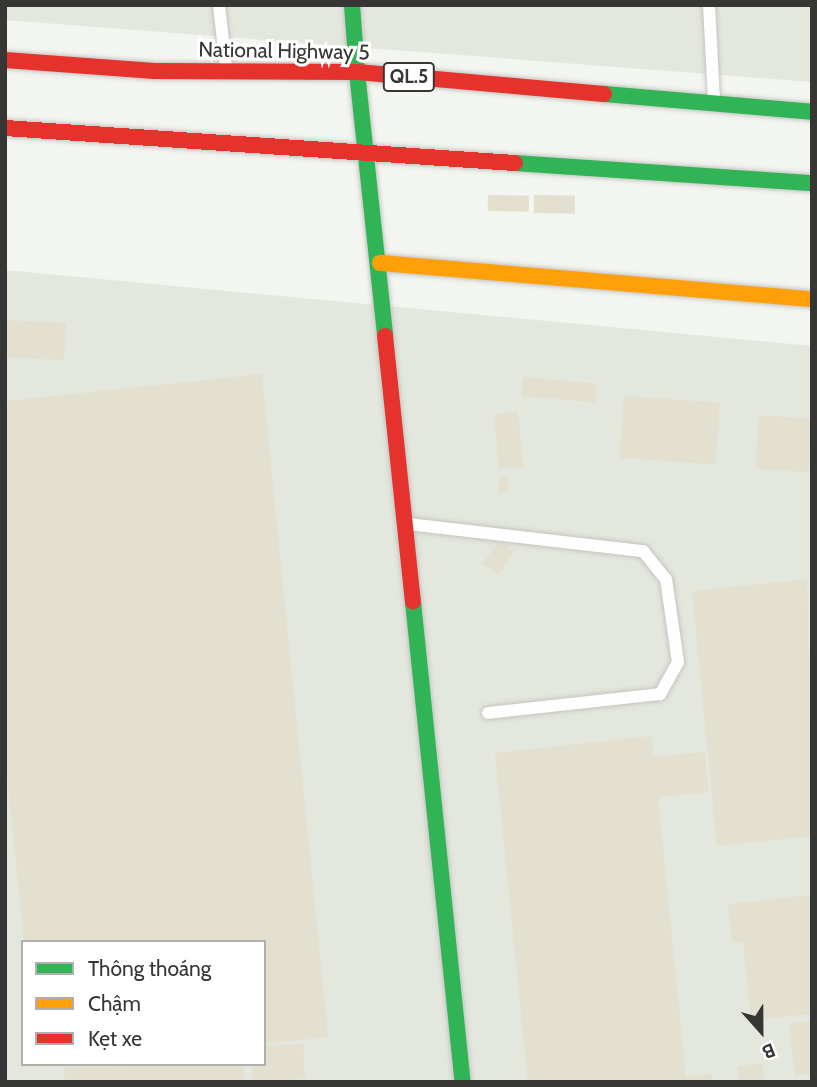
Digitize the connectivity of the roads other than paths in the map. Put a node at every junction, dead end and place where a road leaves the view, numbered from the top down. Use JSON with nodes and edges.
{"nodes":[{"id":1,"x":219,"y":5,"type":"edge"},
{"id":2,"x":352,"y":5,"type":"edge"},
{"id":3,"x":709,"y":5,"type":"edge"},
{"id":4,"x":5,"y":60,"type":"edge"},
{"id":5,"x":226,"y":68,"type":"junction"},
{"id":6,"x":357,"y":72,"type":"junction"},
{"id":7,"x":715,"y":104,"type":"junction"},
{"id":8,"x":812,"y":112,"type":"edge"},
{"id":9,"x":5,"y":128,"type":"edge"},
{"id":10,"x":370,"y":152,"type":"junction"},
{"id":11,"x":812,"y":183,"type":"edge"},
{"id":12,"x":380,"y":263,"type":"junction"},
{"id":13,"x":812,"y":299,"type":"edge"},
{"id":14,"x":407,"y":524,"type":"junction"},
{"id":15,"x":488,"y":713,"type":"dead end"},
{"id":16,"x":463,"y":1082,"type":"edge"}],
"edges":[{"from":1,"to":5,"type":"lane"},
{"from":2,"to":6,"type":"main road"},
{"from":3,"to":7,"type":"lane"},
{"from":4,"to":5,"type":"main road","name":"National Highway 5","number":"QL.5"},
{"from":5,"to":6,"type":"main road","name":"National Highway 5","number":"QL.5"},
{"from":6,"to":7,"type":"main road","name":"National Highway 5","number":"QL.5"},
{"from":6,"to":10,"type":"main road"},
{"from":7,"to":8,"type":"main road","name":"National Highway 5","number":"QL.5"},
{"from":9,"to":10,"type":"main road"},
{"from":10,"to":11,"type":"main road"},
{"from":10,"to":12,"type":"main road"},
{"from":12,"to":13,"type":"main road"},
{"from":12,"to":14,"type":"main road"},
{"from":14,"to":15,"type":"lane"},
{"from":14,"to":16,"type":"main road"}]}
